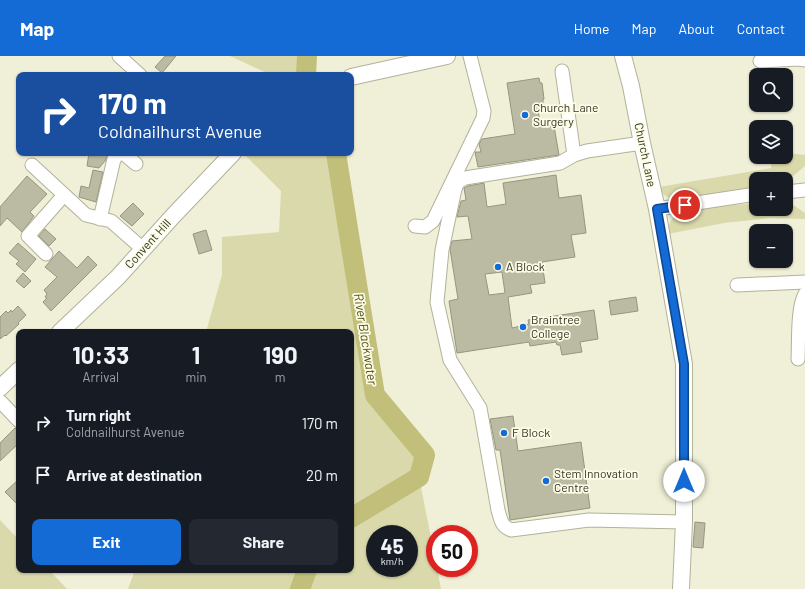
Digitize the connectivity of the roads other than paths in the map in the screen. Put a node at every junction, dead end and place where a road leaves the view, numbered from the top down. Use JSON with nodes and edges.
{"nodes":[{"id":1,"x":447,"y":56,"type":"edge"},
{"id":2,"x":470,"y":56,"type":"edge"},
{"id":3,"x":623,"y":56,"type":"edge"},
{"id":4,"x":124,"y":58,"type":"edge"},
{"id":5,"x":801,"y":59,"type":"edge"},
{"id":6,"x":760,"y":61,"type":"dead end"},
{"id":7,"x":562,"y":71,"type":"dead end"},
{"id":8,"x":137,"y":72,"type":"edge"},
{"id":9,"x":354,"y":76,"type":"edge"},
{"id":10,"x":642,"y":143,"type":"junction"},
{"id":11,"x":574,"y":155,"type":"junction"},
{"id":12,"x":116,"y":156,"type":"edge"},
{"id":13,"x":127,"y":156,"type":"edge"},
{"id":14,"x":229,"y":156,"type":"edge"},
{"id":15,"x":136,"y":164,"type":"dead end"},
{"id":16,"x":32,"y":165,"type":"dead end"},
{"id":17,"x":805,"y":190,"type":"edge"},
{"id":18,"x":793,"y":191,"type":"edge"},
{"id":19,"x":64,"y":195,"type":"junction"},
{"id":20,"x":749,"y":195,"type":"edge"},
{"id":21,"x":657,"y":209,"type":"junction"},
{"id":22,"x":100,"y":218,"type":"junction"},
{"id":23,"x":415,"y":226,"type":"dead end"},
{"id":24,"x":143,"y":249,"type":"junction"},
{"id":25,"x":46,"y":254,"type":"dead end"},
{"id":26,"x":805,"y":282,"type":"edge"},
{"id":27,"x":737,"y":285,"type":"dead end"},
{"id":28,"x":805,"y":294,"type":"edge"},
{"id":29,"x":63,"y":329,"type":"edge"},
{"id":30,"x":798,"y":358,"type":"dead end"},
{"id":31,"x":16,"y":373,"type":"edge"},
{"id":32,"x":0,"y":388,"type":"edge"},
{"id":33,"x":0,"y":401,"type":"edge"},
{"id":34,"x":16,"y":418,"type":"edge"},
{"id":35,"x":684,"y":522,"type":"junction"},
{"id":36,"x":681,"y":589,"type":"edge"}],
"edges":[{"from":1,"to":9,"type":"main road"},
{"from":2,"to":23,"type":"street"},
{"from":3,"to":10,"type":"main road","name":"Church Lane"},
{"from":4,"to":8,"type":"street"},
{"from":5,"to":6,"type":"street"},
{"from":7,"to":11,"type":"street"},
{"from":10,"to":11,"type":"street"},
{"from":10,"to":21,"type":"main road","name":"Church Lane"},
{"from":11,"to":35,"type":"street"},
{"from":12,"to":22,"type":"street"},
{"from":13,"to":15,"type":"street"},
{"from":14,"to":24,"type":"main road","name":"Convent Hill"},
{"from":16,"to":19,"type":"street"},
{"from":17,"to":18,"type":"street"},
{"from":19,"to":22,"type":"street"},
{"from":19,"to":25,"type":"street"},
{"from":20,"to":21,"type":"street"},
{"from":21,"to":35,"type":"main road","name":"Church Lane"},
{"from":22,"to":24,"type":"street"},
{"from":24,"to":29,"type":"main road","name":"Convent Hill"},
{"from":26,"to":27,"type":"street"},
{"from":28,"to":30,"type":"street"},
{"from":31,"to":32,"type":"main road"},
{"from":33,"to":34,"type":"street"},
{"from":35,"to":36,"type":"main road","name":"Church Lane"}]}
